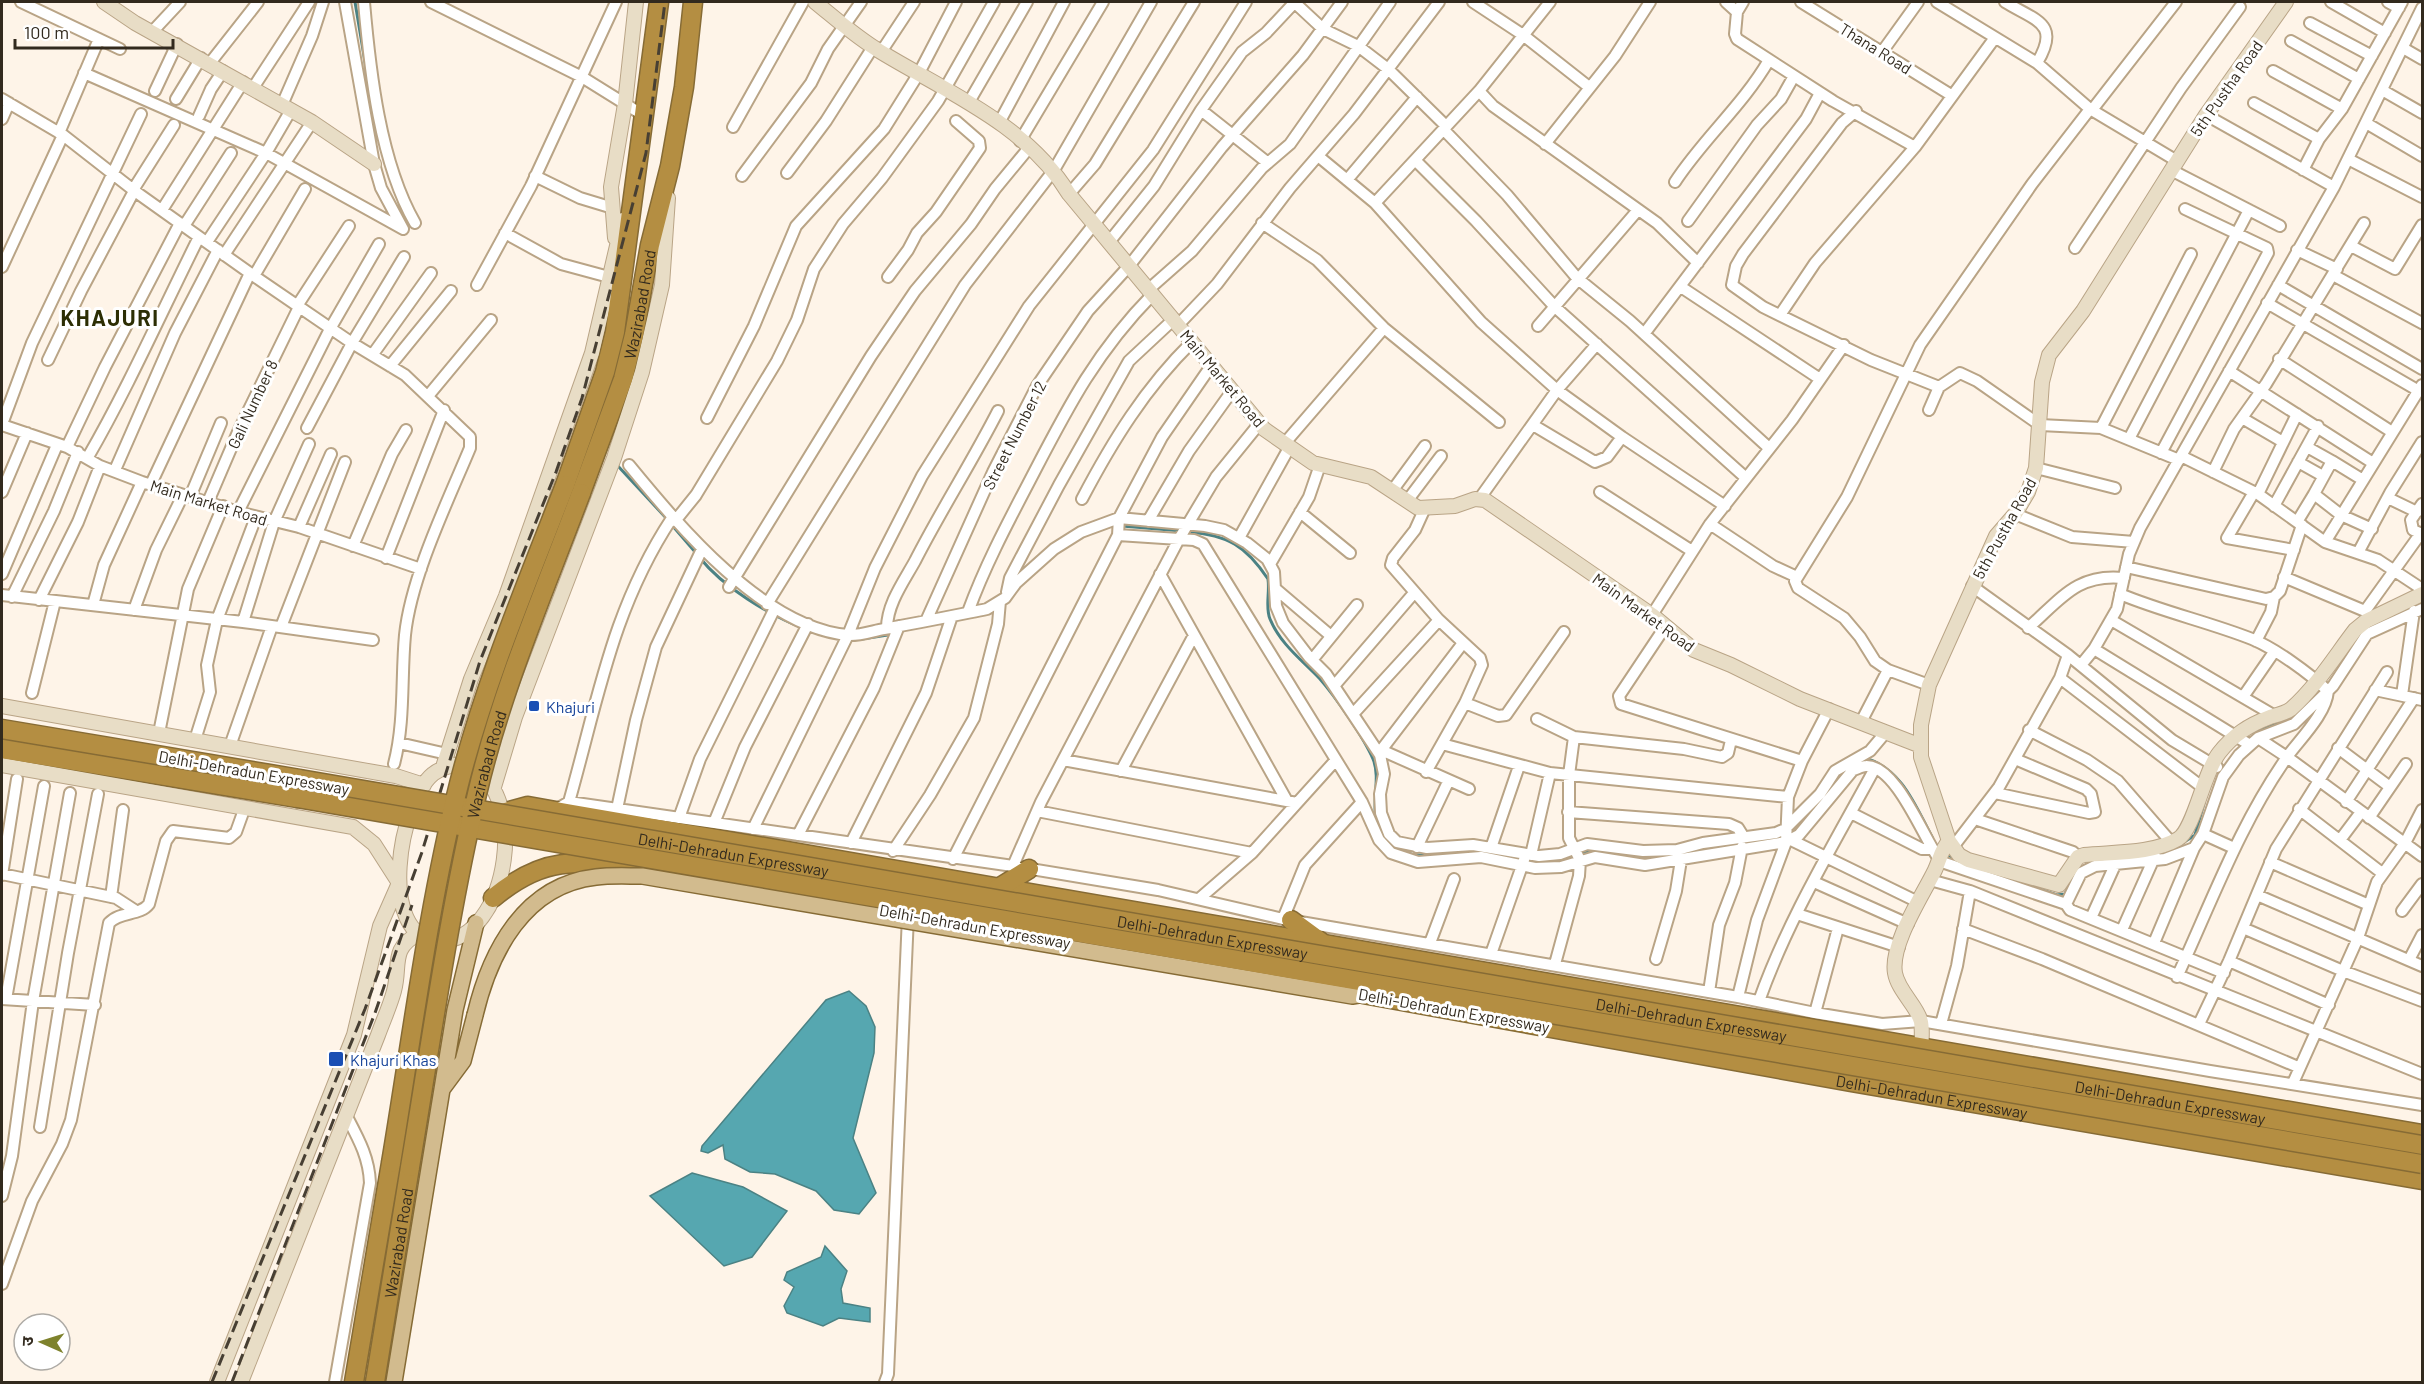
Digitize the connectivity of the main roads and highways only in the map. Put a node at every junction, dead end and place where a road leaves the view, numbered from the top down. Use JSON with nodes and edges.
{"nodes":[{"id":1,"x":659,"y":2,"type":"edge"},
{"id":2,"x":693,"y":2,"type":"edge"},
{"id":3,"x":2,"y":729,"type":"edge"},
{"id":4,"x":2,"y":748,"type":"edge"},
{"id":5,"x":502,"y":813,"type":"road end"},
{"id":6,"x":1021,"y":867,"type":"road end"},
{"id":7,"x":997,"y":889,"type":"junction"},
{"id":8,"x":493,"y":898,"type":"road end"},
{"id":9,"x":1287,"y":919,"type":"road end"},
{"id":10,"x":476,"y":923,"type":"road end"},
{"id":11,"x":1323,"y":944,"type":"junction"},
{"id":12,"x":1359,"y":950,"type":"junction"},
{"id":13,"x":1397,"y":988,"type":"junction"},
{"id":14,"x":1351,"y":992,"type":"junction"},
{"id":15,"x":1921,"y":1045,"type":"junction"},
{"id":16,"x":442,"y":1089,"type":"junction"},
{"id":17,"x":2422,"y":1126,"type":"edge"},
{"id":18,"x":2422,"y":1134,"type":"edge"},
{"id":19,"x":2422,"y":1145,"type":"edge"},
{"id":20,"x":2422,"y":1164,"type":"edge"},
{"id":21,"x":2422,"y":1180,"type":"edge"},
{"id":22,"x":354,"y":1383,"type":"edge"},
{"id":23,"x":375,"y":1383,"type":"edge"},
{"id":24,"x":394,"y":1383,"type":"edge"}],
"edges":[{"from":1,"to":22,"type":"highway","name":"Wazirabad Road","bridge":true},
{"from":2,"to":23,"type":"highway","name":"Wazirabad Road","bridge":true},
{"from":3,"to":19,"type":"highway","name":"Delhi-Dehradun Expressway","bridge":true},
{"from":4,"to":13,"type":"highway","name":"Delhi-Dehradun Expressway","bridge":true},
{"from":5,"to":7,"type":"highway"},
{"from":6,"to":7,"type":"highway"},
{"from":7,"to":11,"type":"highway"},
{"from":8,"to":14,"type":"highway","name":"Delhi–Dehradun Expressway"},
{"from":9,"to":11,"type":"highway"},
{"from":10,"to":16,"type":"main road"},
{"from":11,"to":12,"type":"highway"},
{"from":12,"to":14,"type":"highway"},
{"from":12,"to":15,"type":"highway"},
{"from":13,"to":16,"type":"main road","bridge":true},
{"from":13,"to":20,"type":"highway","name":"Delhi-Dehradun Expressway","bridge":true},
{"from":14,"to":21,"type":"highway","name":"Delhi–Dehradun Expressway"},
{"from":15,"to":17,"type":"main road"},
{"from":15,"to":18,"type":"highway"},
{"from":16,"to":24,"type":"main road"}]}
